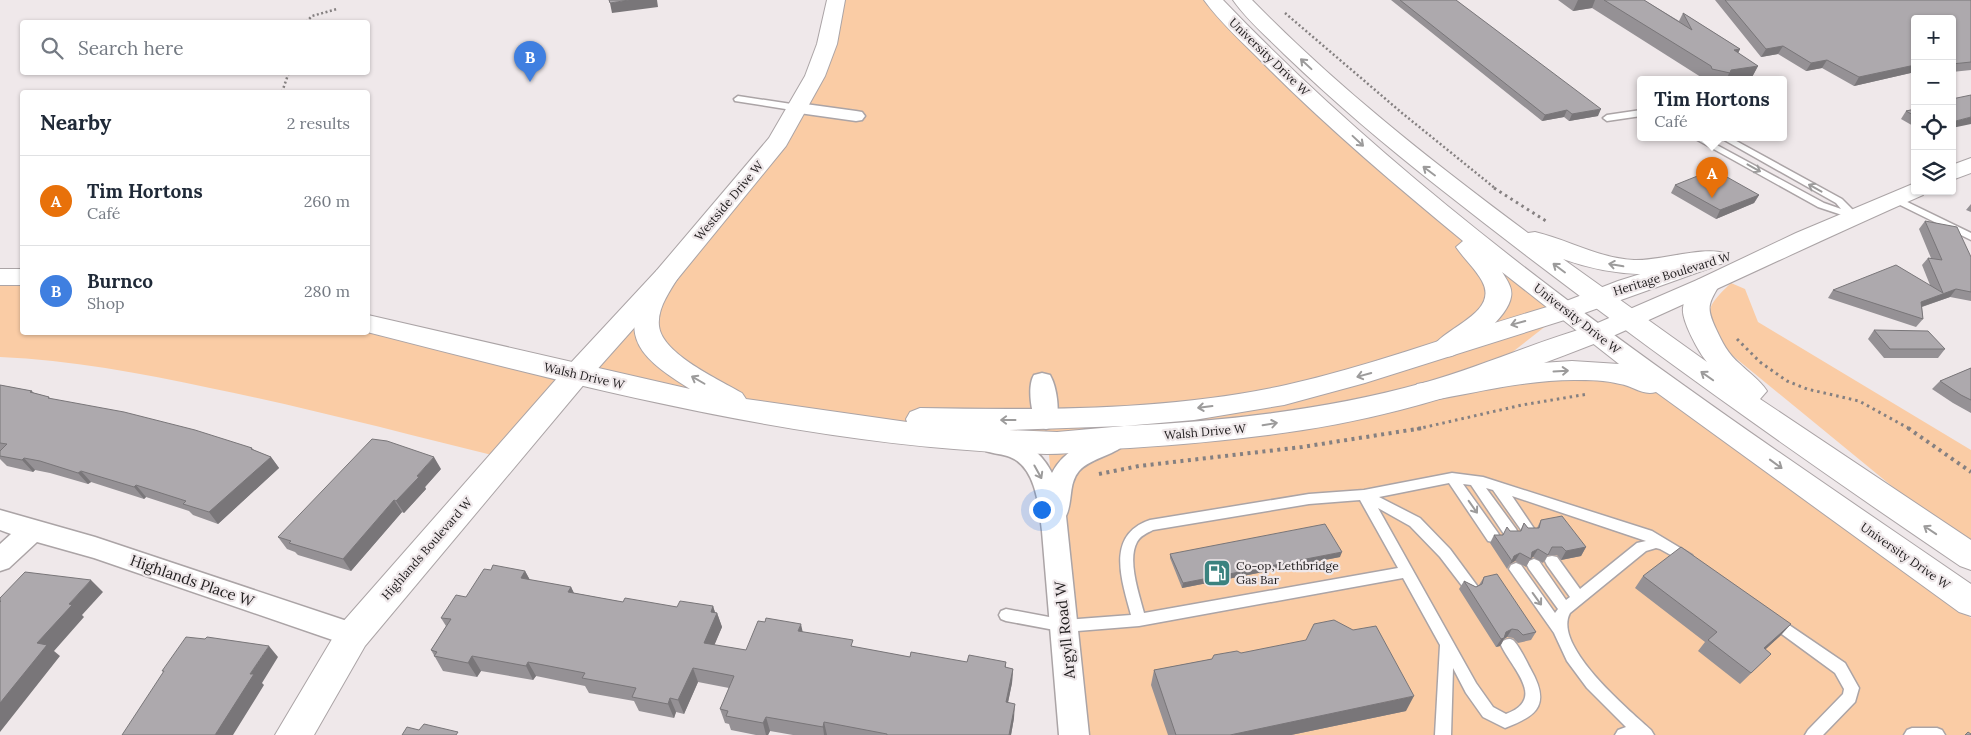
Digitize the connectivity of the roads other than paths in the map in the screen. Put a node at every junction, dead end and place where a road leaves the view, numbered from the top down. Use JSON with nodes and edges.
{"nodes":[{"id":1,"x":836,"y":0,"type":"edge"},
{"id":2,"x":1213,"y":0,"type":"edge"},
{"id":3,"x":1242,"y":0,"type":"edge"},
{"id":4,"x":738,"y":99,"type":"dead end"},
{"id":5,"x":798,"y":108,"type":"junction"},
{"id":6,"x":1637,"y":114,"type":"edge"},
{"id":7,"x":856,"y":116,"type":"dead end"},
{"id":8,"x":1607,"y":118,"type":"dead end"},
{"id":9,"x":1703,"y":141,"type":"edge"},
{"id":10,"x":1729,"y":141,"type":"edge"},
{"id":11,"x":1971,"y":165,"type":"edge"},
{"id":12,"x":1956,"y":171,"type":"edge"},
{"id":13,"x":1905,"y":194,"type":"edge"},
{"id":14,"x":1434,"y":206,"type":"junction"},
{"id":15,"x":1854,"y":216,"type":"junction"},
{"id":16,"x":1490,"y":217,"type":"junction"},
{"id":17,"x":1805,"y":238,"type":"junction"},
{"id":18,"x":1971,"y":238,"type":"edge"},
{"id":19,"x":1716,"y":258,"type":"junction"},
{"id":20,"x":666,"y":276,"type":"junction"},
{"id":21,"x":0,"y":277,"type":"edge"},
{"id":22,"x":20,"y":277,"type":"edge"},
{"id":23,"x":1706,"y":286,"type":"junction"},
{"id":24,"x":1614,"y":309,"type":"junction"},
{"id":25,"x":1566,"y":311,"type":"junction"},
{"id":26,"x":370,"y":324,"type":"edge"},
{"id":27,"x":1595,"y":334,"type":"junction"},
{"id":28,"x":1445,"y":348,"type":"junction"},
{"id":29,"x":576,"y":375,"type":"junction"},
{"id":30,"x":1042,"y":381,"type":"dead end"},
{"id":31,"x":1427,"y":391,"type":"junction"},
{"id":32,"x":755,"y":413,"type":"junction"},
{"id":33,"x":803,"y":420,"type":"junction"},
{"id":34,"x":1046,"y":420,"type":"junction"},
{"id":35,"x":1737,"y":436,"type":"junction"},
{"id":36,"x":1125,"y":437,"type":"junction"},
{"id":37,"x":966,"y":440,"type":"junction"},
{"id":38,"x":1452,"y":478,"type":"junction"},
{"id":39,"x":1474,"y":480,"type":"junction"},
{"id":40,"x":1862,"y":484,"type":"junction"},
{"id":41,"x":1498,"y":487,"type":"junction"},
{"id":42,"x":1364,"y":495,"type":"junction"},
{"id":43,"x":0,"y":520,"type":"edge"},
{"id":44,"x":1054,"y":526,"type":"junction"},
{"id":45,"x":1863,"y":526,"type":"junction"},
{"id":46,"x":1529,"y":530,"type":"edge"},
{"id":47,"x":31,"y":532,"type":"junction"},
{"id":48,"x":1511,"y":533,"type":"edge"},
{"id":49,"x":1493,"y":537,"type":"edge"},
{"id":50,"x":1668,"y":546,"type":"junction"},
{"id":51,"x":1971,"y":557,"type":"edge"},
{"id":52,"x":0,"y":560,"type":"edge"},
{"id":53,"x":1552,"y":561,"type":"edge"},
{"id":54,"x":1534,"y":565,"type":"edge"},
{"id":55,"x":1516,"y":569,"type":"dead end"},
{"id":56,"x":1701,"y":569,"type":"edge"},
{"id":57,"x":1406,"y":572,"type":"junction"},
{"id":58,"x":1471,"y":587,"type":"edge"},
{"id":59,"x":1579,"y":598,"type":"junction"},
{"id":60,"x":1971,"y":602,"type":"edge"},
{"id":61,"x":1565,"y":609,"type":"junction"},
{"id":62,"x":1758,"y":609,"type":"edge"},
{"id":63,"x":1006,"y":616,"type":"dead end"},
{"id":64,"x":1971,"y":618,"type":"edge"},
{"id":65,"x":1139,"y":620,"type":"junction"},
{"id":66,"x":1065,"y":626,"type":"junction"},
{"id":67,"x":1559,"y":629,"type":"junction"},
{"id":68,"x":352,"y":635,"type":"junction"},
{"id":69,"x":1446,"y":644,"type":"junction"},
{"id":70,"x":1508,"y":644,"type":"edge"},
{"id":71,"x":1643,"y":733,"type":"edge"},
{"id":72,"x":294,"y":735,"type":"edge"},
{"id":73,"x":1074,"y":735,"type":"edge"},
{"id":74,"x":1443,"y":735,"type":"edge"},
{"id":75,"x":1623,"y":735,"type":"edge"},
{"id":76,"x":1813,"y":735,"type":"edge"},
{"id":77,"x":1912,"y":735,"type":"edge"},
{"id":78,"x":1937,"y":735,"type":"edge"}],
"edges":[{"from":1,"to":5,"type":"main road","name":"Westside Drive W"},
{"from":2,"to":14,"type":"main road","name":"University Drive W","one_way":true},
{"from":16,"to":3,"type":"main road","name":"University Drive W","one_way":true},
{"from":4,"to":5,"type":"lane"},
{"from":5,"to":7,"type":"street"},
{"from":5,"to":20,"type":"main road","name":"Westside Drive W"},
{"from":6,"to":8,"type":"lane"},
{"from":9,"to":15,"type":"lane","one_way":true},
{"from":15,"to":10,"type":"lane","one_way":true},
{"from":11,"to":12,"type":"main road"},
{"from":13,"to":15,"type":"main road","name":"Heritage Boulevard W"},
{"from":13,"to":18,"type":"lane"},
{"from":14,"to":25,"type":"main road","name":"University Drive W"},
{"from":14,"to":28,"type":"main road"},
{"from":15,"to":17,"type":"main road","name":"Heritage Boulevard W"},
{"from":19,"to":16,"type":"main road","name":"Heritage Boulevard W","one_way":true},
{"from":24,"to":16,"type":"main road","name":"University Drive W","one_way":true},
{"from":17,"to":19,"type":"main road","name":"Heritage Boulevard W"},
{"from":17,"to":23,"type":"main road","name":"Heritage Boulevard W"},
{"from":19,"to":24,"type":"main road"},
{"from":20,"to":29,"type":"main road","name":"Westside Drive W"},
{"from":32,"to":20,"type":"main road","one_way":true},
{"from":21,"to":22,"type":"main road"},
{"from":23,"to":24,"type":"main road","name":"Heritage Boulevard W"},
{"from":23,"to":40,"type":"main road"},
{"from":24,"to":25,"type":"main road","name":"Walsh Drive W"},
{"from":24,"to":27,"type":"main road","name":"Walsh Drive W"},
{"from":40,"to":24,"type":"main road","name":"University Drive W","one_way":true},
{"from":25,"to":27,"type":"main road","name":"University Drive W"},
{"from":25,"to":28,"type":"main road","name":"Walsh Drive W","one_way":true},
{"from":26,"to":29,"type":"main road","name":"Walsh Drive W"},
{"from":27,"to":31,"type":"main road","name":"Walsh Drive W"},
{"from":27,"to":35,"type":"main road","name":"University Drive W"},
{"from":28,"to":34,"type":"main road","name":"Walsh Drive W","one_way":true},
{"from":29,"to":32,"type":"main road","name":"Walsh Drive W"},
{"from":29,"to":68,"type":"main road","name":"Highlands Boulevard W"},
{"from":30,"to":34,"type":"street"},
{"from":31,"to":35,"type":"main road","one_way":true},
{"from":36,"to":31,"type":"main road","name":"Walsh Drive W","one_way":true},
{"from":32,"to":33,"type":"main road","name":"Walsh Drive W"},
{"from":34,"to":33,"type":"main road","name":"Walsh Drive W","one_way":true},
{"from":33,"to":37,"type":"main road","name":"Walsh Drive W"},
{"from":35,"to":45,"type":"main road","name":"University Drive W","one_way":true},
{"from":36,"to":37,"type":"main road","name":"Walsh Drive W"},
{"from":36,"to":44,"type":"street"},
{"from":37,"to":44,"type":"street","one_way":true},
{"from":38,"to":39,"type":"lane"},
{"from":38,"to":42,"type":"lane"},
{"from":38,"to":49,"type":"lane","one_way":true},
{"from":39,"to":41,"type":"lane"},
{"from":39,"to":48,"type":"lane"},
{"from":51,"to":40,"type":"main road","name":"University Drive W","one_way":true},
{"from":41,"to":46,"type":"lane"},
{"from":41,"to":50,"type":"lane"},
{"from":42,"to":57,"type":"lane"},
{"from":42,"to":58,"type":"lane"},
{"from":42,"to":65,"type":"lane"},
{"from":43,"to":47,"type":"street","name":"Highlands Place W"},
{"from":44,"to":66,"type":"street","name":"Argyll Road W"},
{"from":45,"to":60,"type":"main road","name":"University Drive W"},
{"from":45,"to":64,"type":"main road"},
{"from":47,"to":52,"type":"street"},
{"from":47,"to":68,"type":"street","name":"Highlands Place W"},
{"from":50,"to":56,"type":"lane"},
{"from":50,"to":59,"type":"lane"},
{"from":53,"to":59,"type":"lane"},
{"from":54,"to":61,"type":"lane"},
{"from":55,"to":67,"type":"lane","one_way":true},
{"from":57,"to":65,"type":"lane"},
{"from":57,"to":69,"type":"lane"},
{"from":59,"to":61,"type":"lane"},
{"from":61,"to":67,"type":"lane"},
{"from":62,"to":76,"type":"lane"},
{"from":63,"to":66,"type":"lane"},
{"from":65,"to":66,"type":"lane"},
{"from":66,"to":73,"type":"street","name":"Argyll Road W"},
{"from":67,"to":71,"type":"lane"},
{"from":68,"to":72,"type":"main road","name":"Highlands Boulevard W"},
{"from":69,"to":70,"type":"lane"},
{"from":69,"to":74,"type":"lane"},
{"from":71,"to":75,"type":"lane"},
{"from":77,"to":78,"type":"lane"}]}
